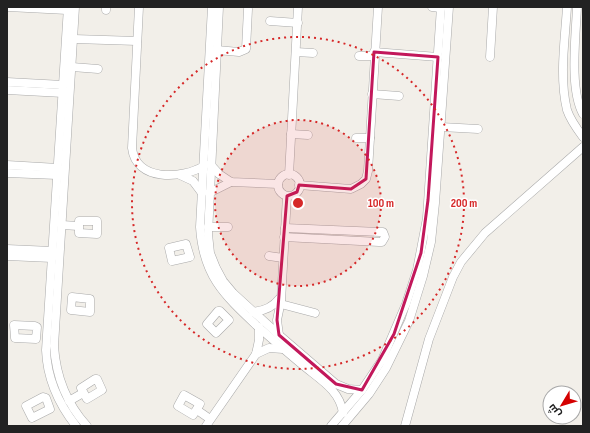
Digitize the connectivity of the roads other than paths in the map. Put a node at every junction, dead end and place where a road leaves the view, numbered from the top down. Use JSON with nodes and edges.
{"nodes":[{"id":1,"x":8,"y":7,"type":"edge"},
{"id":2,"x":139,"y":7,"type":"edge"},
{"id":3,"x":212,"y":7,"type":"edge"},
{"id":4,"x":219,"y":7,"type":"edge"},
{"id":5,"x":298,"y":7,"type":"edge"},
{"id":6,"x":378,"y":7,"type":"edge"},
{"id":7,"x":432,"y":7,"type":"edge"},
{"id":8,"x":444,"y":7,"type":"edge"},
{"id":9,"x":493,"y":7,"type":"edge"},
{"id":10,"x":567,"y":7,"type":"edge"},
{"id":11,"x":577,"y":7,"type":"edge"},
{"id":12,"x":70,"y":8,"type":"edge"},
{"id":13,"x":248,"y":9,"type":"dead end"},
{"id":14,"x":270,"y":21,"type":"dead end"},
{"id":15,"x":298,"y":23,"type":"junction"},
{"id":16,"x":74,"y":40,"type":"junction"},
{"id":17,"x":137,"y":41,"type":"junction"},
{"id":18,"x":217,"y":50,"type":"junction"},
{"id":19,"x":296,"y":52,"type":"junction"},
{"id":20,"x":313,"y":53,"type":"dead end"},
{"id":21,"x":374,"y":54,"type":"junction"},
{"id":22,"x":358,"y":56,"type":"dead end"},
{"id":23,"x":490,"y":56,"type":"dead end"},
{"id":24,"x":438,"y":57,"type":"junction"},
{"id":25,"x":72,"y":67,"type":"junction"},
{"id":26,"x":98,"y":69,"type":"dead end"},
{"id":27,"x":7,"y":82,"type":"edge"},
{"id":28,"x":63,"y":89,"type":"junction"},
{"id":29,"x":7,"y":90,"type":"edge"},
{"id":30,"x":372,"y":94,"type":"junction"},
{"id":31,"x":399,"y":96,"type":"dead end"},
{"id":32,"x":583,"y":114,"type":"edge"},
{"id":33,"x":65,"y":120,"type":"junction"},
{"id":34,"x":441,"y":127,"type":"junction"},
{"id":35,"x":478,"y":129,"type":"dead end"},
{"id":36,"x":291,"y":134,"type":"junction"},
{"id":37,"x":308,"y":135,"type":"dead end"},
{"id":38,"x":583,"y":136,"type":"edge"},
{"id":39,"x":356,"y":138,"type":"dead end"},
{"id":40,"x":370,"y":138,"type":"junction"},
{"id":41,"x":208,"y":144,"type":"junction"},
{"id":42,"x":436,"y":144,"type":"junction"},
{"id":43,"x":583,"y":147,"type":"edge"},
{"id":44,"x":207,"y":165,"type":"junction"},
{"id":45,"x":9,"y":169,"type":"edge"},
{"id":46,"x":58,"y":172,"type":"junction"},
{"id":47,"x":179,"y":175,"type":"junction"},
{"id":48,"x":289,"y":175,"type":"junction"},
{"id":49,"x":230,"y":182,"type":"junction"},
{"id":50,"x":278,"y":184,"type":"junction"},
{"id":51,"x":299,"y":185,"type":"junction"},
{"id":52,"x":205,"y":193,"type":"junction"},
{"id":53,"x":287,"y":196,"type":"junction"},
{"id":54,"x":62,"y":225,"type":"junction"},
{"id":55,"x":78,"y":226,"type":"dead end"},
{"id":56,"x":208,"y":227,"type":"junction"},
{"id":57,"x":228,"y":228,"type":"dead end"},
{"id":58,"x":285,"y":233,"type":"junction"},
{"id":59,"x":203,"y":249,"type":"junction"},
{"id":60,"x":7,"y":252,"type":"edge"},
{"id":61,"x":189,"y":252,"type":"dead end"},
{"id":62,"x":52,"y":254,"type":"junction"},
{"id":63,"x":268,"y":256,"type":"dead end"},
{"id":64,"x":283,"y":258,"type":"junction"},
{"id":65,"x":279,"y":301,"type":"junction"},
{"id":66,"x":56,"y":302,"type":"junction"},
{"id":67,"x":71,"y":303,"type":"dead end"},
{"id":68,"x":233,"y":304,"type":"junction"},
{"id":69,"x":253,"y":312,"type":"junction"},
{"id":70,"x":315,"y":313,"type":"dead end"},
{"id":71,"x":224,"y":315,"type":"dead end"},
{"id":72,"x":259,"y":326,"type":"junction"},
{"id":73,"x":37,"y":334,"type":"dead end"},
{"id":74,"x":46,"y":334,"type":"junction"},
{"id":75,"x":279,"y":335,"type":"junction"},
{"id":76,"x":284,"y":350,"type":"junction"},
{"id":77,"x":256,"y":354,"type":"junction"},
{"id":78,"x":334,"y":386,"type":"junction"},
{"id":79,"x":362,"y":390,"type":"junction"},
{"id":80,"x":83,"y":393,"type":"dead end"},
{"id":81,"x":58,"y":399,"type":"junction"},
{"id":82,"x":69,"y":401,"type":"junction"},
{"id":83,"x":49,"y":403,"type":"dead end"},
{"id":84,"x":197,"y":410,"type":"dead end"},
{"id":85,"x":343,"y":413,"type":"junction"},
{"id":86,"x":210,"y":419,"type":"junction"},
{"id":87,"x":76,"y":426,"type":"edge"},
{"id":88,"x":87,"y":426,"type":"edge"},
{"id":89,"x":206,"y":426,"type":"edge"},
{"id":90,"x":332,"y":426,"type":"edge"},
{"id":91,"x":342,"y":426,"type":"edge"},
{"id":92,"x":405,"y":426,"type":"edge"}],
"edges":[{"from":1,"to":12,"type":"street"},
{"from":2,"to":17,"type":"street"},
{"from":3,"to":41,"type":"street"},
{"from":4,"to":18,"type":"street"},
{"from":5,"to":15,"type":"street"},
{"from":6,"to":21,"type":"street"},
{"from":7,"to":8,"type":"street"},
{"from":8,"to":24,"type":"street"},
{"from":8,"to":34,"type":"street"},
{"from":9,"to":23,"type":"street"},
{"from":10,"to":38,"type":"street"},
{"from":11,"to":32,"type":"street"},
{"from":12,"to":16,"type":"street"},
{"from":12,"to":28,"type":"street"},
{"from":13,"to":18,"type":"street"},
{"from":14,"to":15,"type":"street"},
{"from":15,"to":19,"type":"street"},
{"from":16,"to":17,"type":"street"},
{"from":16,"to":25,"type":"street"},
{"from":17,"to":47,"type":"street"},
{"from":18,"to":41,"type":"street"},
{"from":19,"to":20,"type":"street"},
{"from":19,"to":36,"type":"street"},
{"from":21,"to":22,"type":"street"},
{"from":21,"to":24,"type":"street"},
{"from":21,"to":30,"type":"street"},
{"from":24,"to":42,"type":"street"},
{"from":25,"to":26,"type":"street"},
{"from":25,"to":33,"type":"street"},
{"from":27,"to":28,"type":"street"},
{"from":28,"to":29,"type":"street"},
{"from":28,"to":33,"type":"street"},
{"from":30,"to":31,"type":"street"},
{"from":30,"to":40,"type":"street"},
{"from":33,"to":46,"type":"street"},
{"from":33,"to":54,"type":"street"},
{"from":34,"to":35,"type":"street"},
{"from":34,"to":42,"type":"street"},
{"from":36,"to":37,"type":"street"},
{"from":36,"to":48,"type":"street"},
{"from":39,"to":40,"type":"street"},
{"from":40,"to":51,"type":"street"},
{"from":41,"to":44,"type":"street"},
{"from":42,"to":79,"type":"street"},
{"from":42,"to":91,"type":"street"},
{"from":43,"to":92,"type":"street"},
{"from":44,"to":47,"type":"street"},
{"from":44,"to":49,"type":"street"},
{"from":44,"to":52,"type":"street"},
{"from":45,"to":46,"type":"street"},
{"from":46,"to":62,"type":"street"},
{"from":47,"to":52,"type":"street"},
{"from":48,"to":50,"type":"street"},
{"from":48,"to":51,"type":"street"},
{"from":49,"to":50,"type":"street"},
{"from":49,"to":52,"type":"street"},
{"from":50,"to":53,"type":"street"},
{"from":51,"to":53,"type":"street"},
{"from":52,"to":56,"type":"street"},
{"from":52,"to":59,"type":"street"},
{"from":53,"to":58,"type":"street"},
{"from":54,"to":55,"type":"street"},
{"from":54,"to":66,"type":"street"},
{"from":56,"to":57,"type":"street"},
{"from":56,"to":69,"type":"street"},
{"from":58,"to":58,"type":"street"},
{"from":58,"to":64,"type":"street"},
{"from":59,"to":61,"type":"street"},
{"from":59,"to":68,"type":"street"},
{"from":60,"to":62,"type":"street"},
{"from":62,"to":74,"type":"street"},
{"from":63,"to":64,"type":"street"},
{"from":64,"to":65,"type":"street"},
{"from":65,"to":69,"type":"street"},
{"from":65,"to":70,"type":"street"},
{"from":65,"to":75,"type":"street"},
{"from":66,"to":67,"type":"street"},
{"from":66,"to":82,"type":"street"},
{"from":68,"to":71,"type":"street"},
{"from":68,"to":72,"type":"street"},
{"from":69,"to":75,"type":"street"},
{"from":72,"to":76,"type":"street"},
{"from":72,"to":77,"type":"street"},
{"from":73,"to":74,"type":"street"},
{"from":74,"to":81,"type":"street"},
{"from":75,"to":78,"type":"street"},
{"from":76,"to":77,"type":"street"},
{"from":76,"to":78,"type":"street"},
{"from":77,"to":86,"type":"street"},
{"from":78,"to":79,"type":"street"},
{"from":78,"to":85,"type":"street"},
{"from":79,"to":85,"type":"street"},
{"from":80,"to":82,"type":"street"},
{"from":81,"to":83,"type":"street"},
{"from":81,"to":87,"type":"street"},
{"from":82,"to":88,"type":"street"},
{"from":84,"to":86,"type":"street"},
{"from":85,"to":90,"type":"street"},
{"from":86,"to":89,"type":"street"}]}
